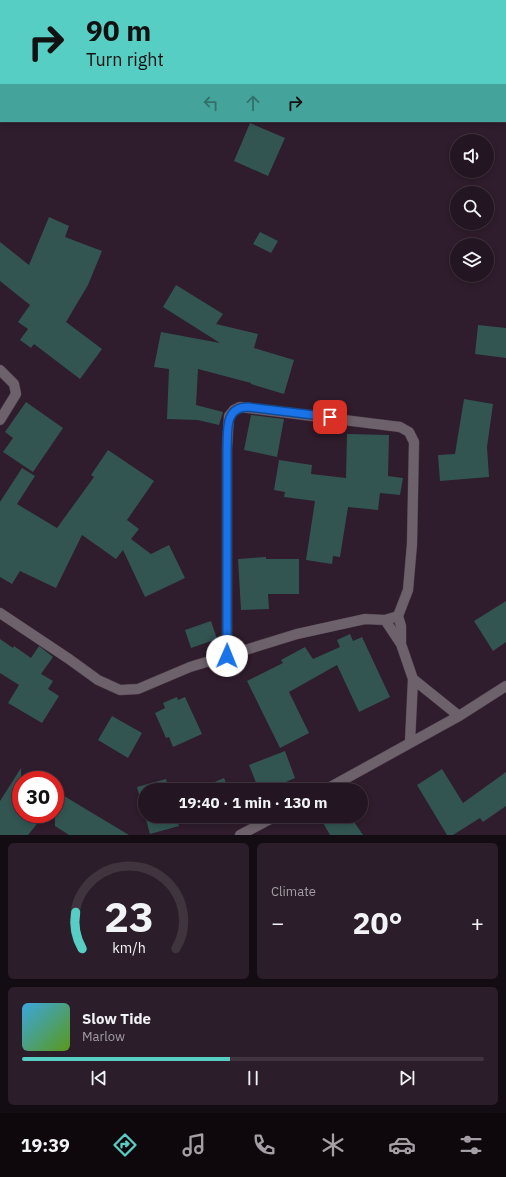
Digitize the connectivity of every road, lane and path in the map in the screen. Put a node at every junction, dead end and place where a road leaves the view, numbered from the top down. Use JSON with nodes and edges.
{"nodes":[{"id":1,"x":0,"y":370,"type":"edge"},
{"id":2,"x":0,"y":420,"type":"edge"},
{"id":3,"x":0,"y":614,"type":"edge"},
{"id":4,"x":398,"y":616,"type":"junction"},
{"id":5,"x":385,"y":620,"type":"junction"},
{"id":6,"x":401,"y":644,"type":"junction"},
{"id":7,"x":227,"y":656,"type":"junction"},
{"id":8,"x":413,"y":679,"type":"junction"},
{"id":9,"x":506,"y":686,"type":"edge"},
{"id":10,"x":459,"y":716,"type":"junction"},
{"id":11,"x":410,"y":742,"type":"junction"},
{"id":12,"x":338,"y":783,"type":"edge"},
{"id":13,"x":263,"y":823,"type":"edge"},
{"id":14,"x":240,"y":835,"type":"edge"}],
"edges":[{"from":1,"to":2,"type":"street"},
{"from":3,"to":7,"type":"street"},
{"from":4,"to":5,"type":"street"},
{"from":4,"to":6,"type":"street"},
{"from":4,"to":7,"type":"street"},
{"from":5,"to":6,"type":"street"},
{"from":5,"to":7,"type":"street"},
{"from":6,"to":8,"type":"street"},
{"from":8,"to":10,"type":"street"},
{"from":8,"to":11,"type":"street"},
{"from":9,"to":10,"type":"street"},
{"from":10,"to":11,"type":"street"},
{"from":11,"to":12,"type":"street"},
{"from":13,"to":14,"type":"street"}]}
